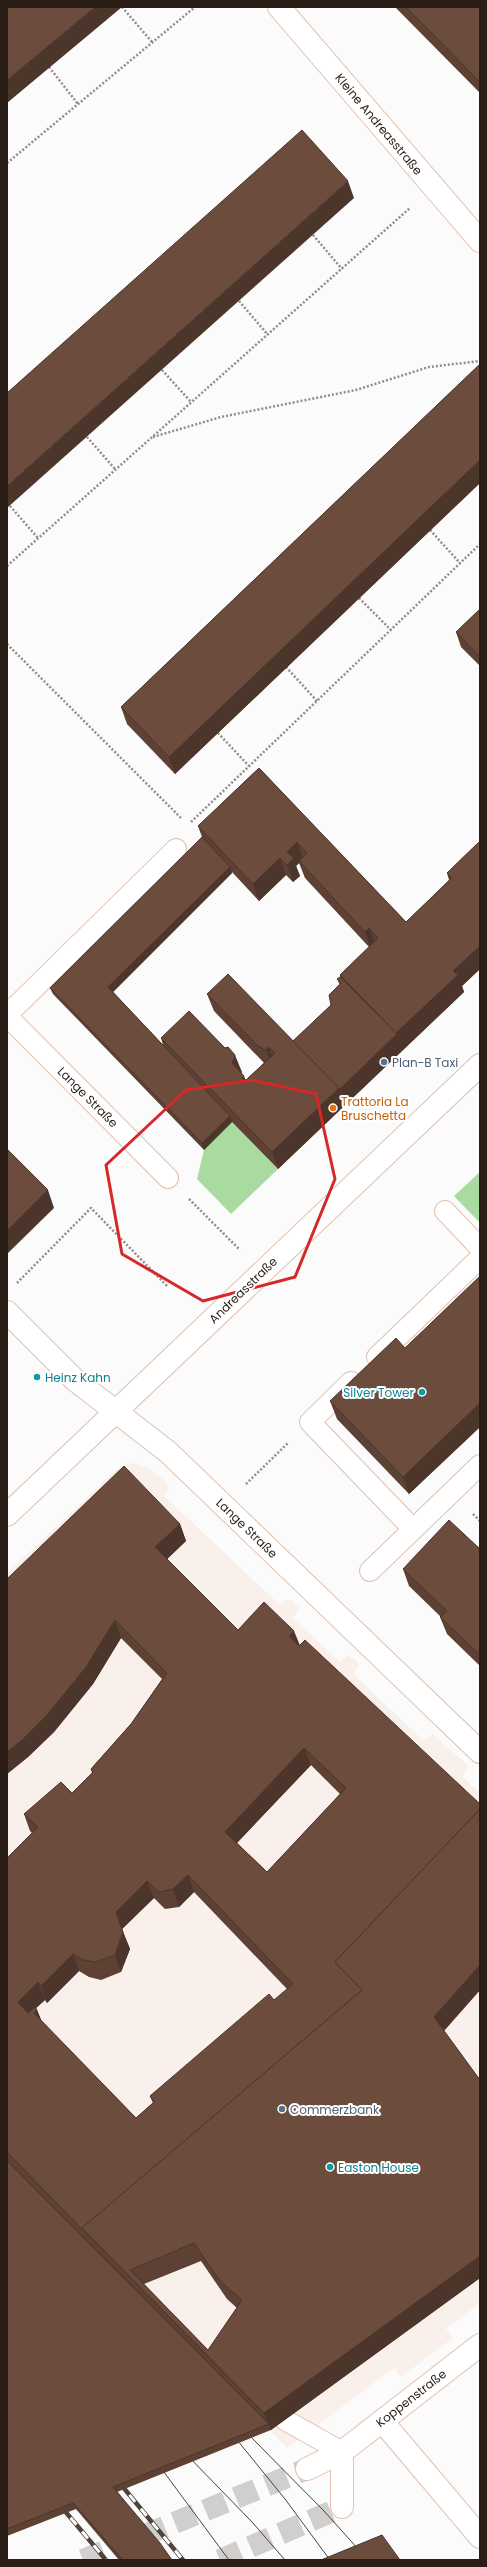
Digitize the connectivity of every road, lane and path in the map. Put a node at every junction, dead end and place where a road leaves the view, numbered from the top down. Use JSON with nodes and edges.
{"nodes":[{"id":1,"x":122,"y":7,"type":"edge"},
{"id":2,"x":195,"y":7,"type":"edge"},
{"id":3,"x":279,"y":7,"type":"edge"},
{"id":4,"x":152,"y":42,"type":"junction"},
{"id":5,"x":49,"y":67,"type":"edge"},
{"id":6,"x":78,"y":104,"type":"junction"},
{"id":7,"x":7,"y":163,"type":"edge"},
{"id":8,"x":433,"y":187,"type":"junction"},
{"id":9,"x":313,"y":235,"type":"edge"},
{"id":10,"x":480,"y":241,"type":"edge"},
{"id":11,"x":342,"y":270,"type":"junction"},
{"id":12,"x":239,"y":301,"type":"edge"},
{"id":13,"x":268,"y":335,"type":"junction"},
{"id":14,"x":480,"y":362,"type":"edge"},
{"id":15,"x":162,"y":370,"type":"edge"},
{"id":16,"x":191,"y":402,"type":"junction"},
{"id":17,"x":87,"y":437,"type":"edge"},
{"id":18,"x":150,"y":438,"type":"junction"},
{"id":19,"x":115,"y":469,"type":"junction"},
{"id":20,"x":10,"y":506,"type":"edge"},
{"id":21,"x":430,"y":530,"type":"edge"},
{"id":22,"x":38,"y":538,"type":"junction"},
{"id":23,"x":480,"y":544,"type":"edge"},
{"id":24,"x":460,"y":563,"type":"junction"},
{"id":25,"x":7,"y":566,"type":"edge"},
{"id":26,"x":359,"y":598,"type":"edge"},
{"id":27,"x":391,"y":630,"type":"junction"},
{"id":28,"x":7,"y":644,"type":"edge"},
{"id":29,"x":286,"y":667,"type":"edge"},
{"id":30,"x":317,"y":701,"type":"junction"},
{"id":31,"x":218,"y":733,"type":"edge"},
{"id":32,"x":249,"y":766,"type":"junction"},
{"id":33,"x":176,"y":849,"type":"dead end"},
{"id":34,"x":7,"y":1016,"type":"edge"},
{"id":35,"x":480,"y":1065,"type":"edge"},
{"id":36,"x":168,"y":1178,"type":"joint"},
{"id":37,"x":445,"y":1211,"type":"dead end"},
{"id":38,"x":480,"y":1248,"type":"edge"},
{"id":39,"x":480,"y":1258,"type":"edge"},
{"id":40,"x":262,"y":1272,"type":"junction"},
{"id":41,"x":13,"y":1287,"type":"dead end"},
{"id":42,"x":168,"y":1287,"type":"dead end"},
{"id":43,"x":7,"y":1312,"type":"edge"},
{"id":44,"x":116,"y":1411,"type":"junction"},
{"id":45,"x":310,"y":1422,"type":"junction"},
{"id":46,"x":480,"y":1465,"type":"edge"},
{"id":47,"x":245,"y":1484,"type":"dead end"},
{"id":48,"x":7,"y":1515,"type":"edge"},
{"id":49,"x":413,"y":1529,"type":"junction"},
{"id":50,"x":370,"y":1571,"type":"dead end"},
{"id":51,"x":480,"y":1752,"type":"edge"},
{"id":52,"x":480,"y":2345,"type":"edge"},
{"id":53,"x":285,"y":2420,"type":"edge"},
{"id":54,"x":382,"y":2421,"type":"junction"},
{"id":55,"x":342,"y":2452,"type":"junction"},
{"id":56,"x":307,"y":2469,"type":"tunnel mouth"},
{"id":57,"x":342,"y":2506,"type":"dead end"},
{"id":58,"x":480,"y":2537,"type":"edge"}],
"edges":[{"from":1,"to":4,"type":"path"},
{"from":2,"to":4,"type":"path"},
{"from":3,"to":8,"type":"street","name":"Kleine Andreasstraße"},
{"from":4,"to":6,"type":"path"},
{"from":5,"to":6,"type":"path"},
{"from":6,"to":7,"type":"path"},
{"from":8,"to":10,"type":"street","name":"Kleine Andreasstraße"},
{"from":8,"to":11,"type":"path"},
{"from":9,"to":11,"type":"path"},
{"from":11,"to":13,"type":"path"},
{"from":12,"to":13,"type":"path"},
{"from":13,"to":16,"type":"path"},
{"from":14,"to":18,"type":"path"},
{"from":15,"to":16,"type":"path"},
{"from":16,"to":18,"type":"path"},
{"from":17,"to":19,"type":"path"},
{"from":18,"to":19,"type":"path"},
{"from":19,"to":22,"type":"path"},
{"from":20,"to":22,"type":"path"},
{"from":21,"to":24,"type":"path"},
{"from":22,"to":25,"type":"path"},
{"from":23,"to":24,"type":"path"},
{"from":24,"to":27,"type":"path"},
{"from":26,"to":27,"type":"path"},
{"from":27,"to":30,"type":"path"},
{"from":28,"to":32,"type":"path"},
{"from":29,"to":30,"type":"path"},
{"from":30,"to":32,"type":"path"},
{"from":31,"to":32,"type":"path"},
{"from":33,"to":34,"type":"lane"},
{"from":34,"to":36,"type":"lane","name":"Lange Straße"},
{"from":35,"to":40,"type":"street","name":"Andreasstraße"},
{"from":36,"to":40,"type":"path"},
{"from":37,"to":38,"type":"lane"},
{"from":39,"to":45,"type":"lane"},
{"from":40,"to":44,"type":"street","name":"Andreasstraße"},
{"from":41,"to":42,"type":"path"},
{"from":43,"to":44,"type":"street","name":"Lange Straße"},
{"from":44,"to":48,"type":"street","name":"Andreasstraße"},
{"from":44,"to":51,"type":"street","name":"Lange Straße"},
{"from":45,"to":47,"type":"path"},
{"from":45,"to":49,"type":"lane"},
{"from":46,"to":49,"type":"lane"},
{"from":49,"to":50,"type":"lane"},
{"from":52,"to":54,"type":"street","name":"Koppenstraße"},
{"from":53,"to":55,"type":"lane"},
{"from":54,"to":55,"type":"street","name":"Koppenstraße"},
{"from":54,"to":58,"type":"street"},
{"from":55,"to":56,"type":"street","name":"Koppenstraße"},
{"from":55,"to":57,"type":"street"}]}
